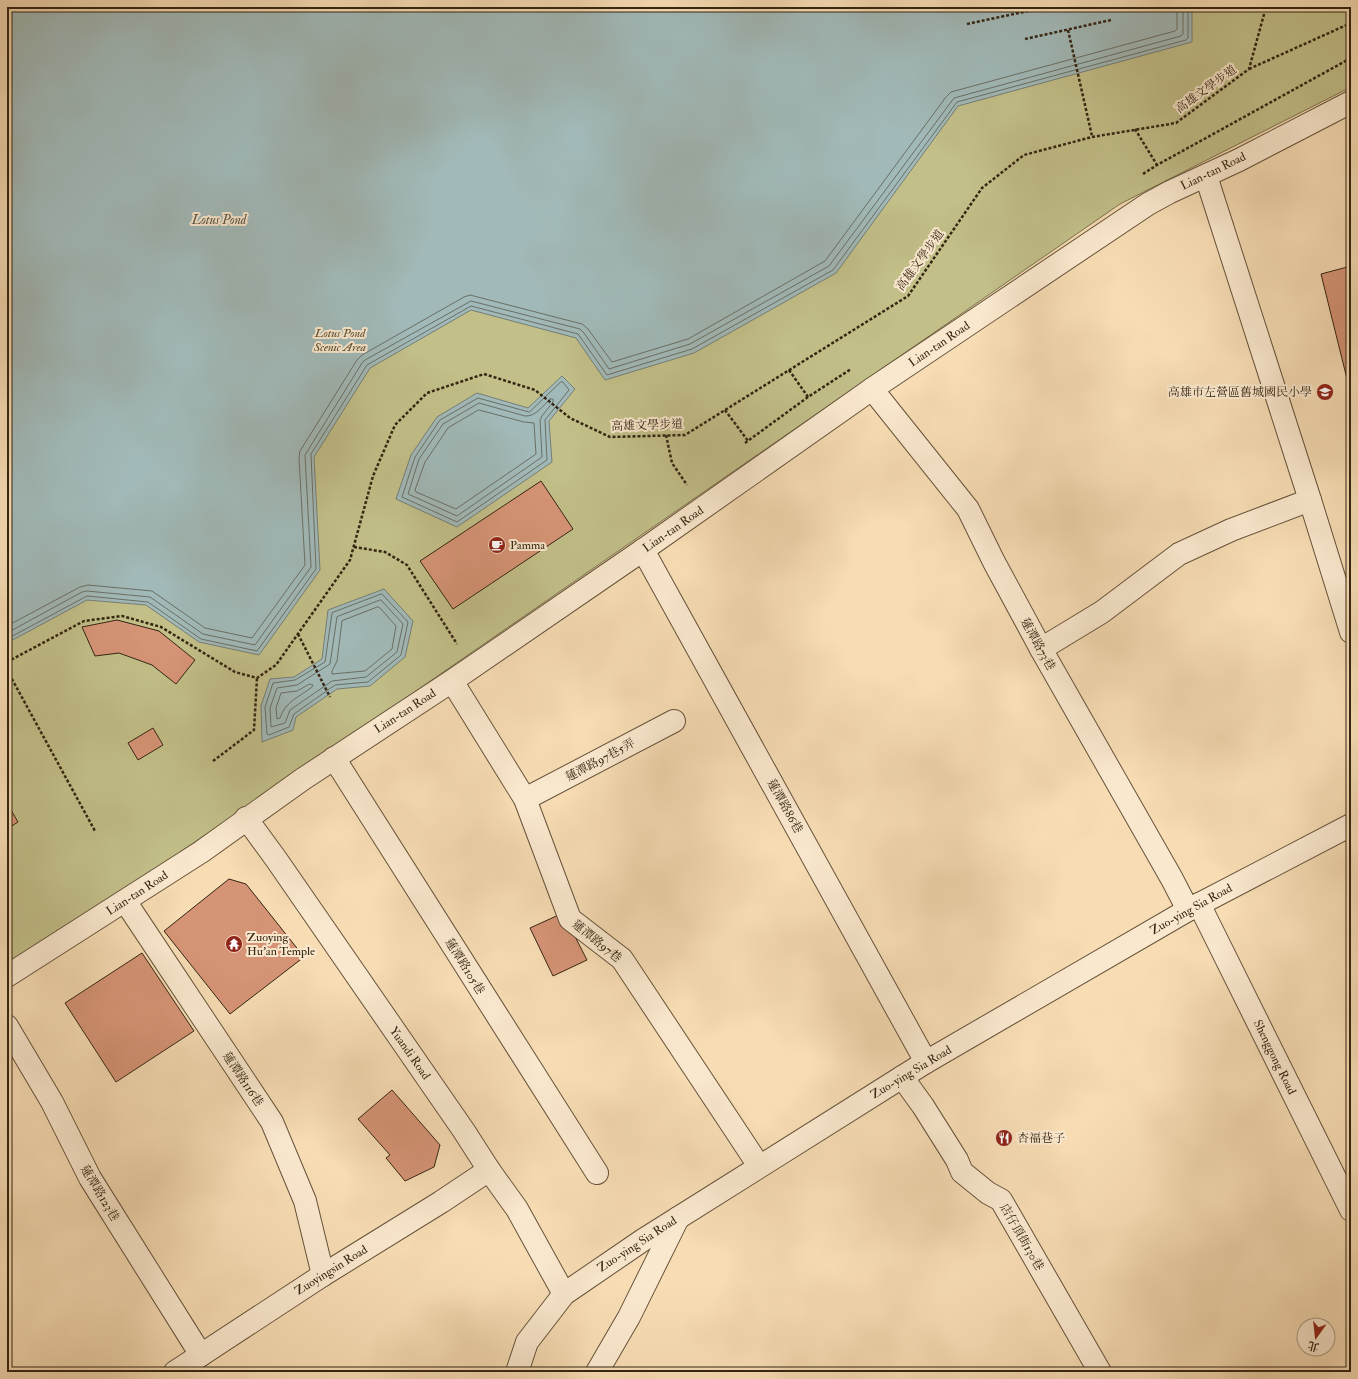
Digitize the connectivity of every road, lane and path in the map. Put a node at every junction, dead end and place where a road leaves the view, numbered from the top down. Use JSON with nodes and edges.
{"nodes":[{"id":1,"x":1027,"y":7,"type":"edge"},
{"id":2,"x":1266,"y":7,"type":"edge"},
{"id":3,"x":1111,"y":20,"type":"dead end"},
{"id":4,"x":1351,"y":23,"type":"edge"},
{"id":5,"x":967,"y":24,"type":"dead end"},
{"id":6,"x":1068,"y":30,"type":"junction"},
{"id":7,"x":1025,"y":39,"type":"dead end"},
{"id":8,"x":1249,"y":69,"type":"junction"},
{"id":9,"x":1351,"y":102,"type":"edge"},
{"id":10,"x":1135,"y":129,"type":"junction"},
{"id":11,"x":1092,"y":137,"type":"junction"},
{"id":12,"x":1157,"y":165,"type":"dead end"},
{"id":13,"x":1206,"y":176,"type":"junction"},
{"id":14,"x":788,"y":370,"type":"junction"},
{"id":15,"x":872,"y":389,"type":"junction"},
{"id":16,"x":808,"y":397,"type":"dead end"},
{"id":17,"x":725,"y":410,"type":"junction"},
{"id":18,"x":666,"y":435,"type":"junction"},
{"id":19,"x":748,"y":441,"type":"dead end"},
{"id":20,"x":687,"y":485,"type":"dead end"},
{"id":21,"x":1310,"y":500,"type":"junction"},
{"id":22,"x":354,"y":547,"type":"junction"},
{"id":23,"x":643,"y":550,"type":"junction"},
{"id":24,"x":1351,"y":632,"type":"edge"},
{"id":25,"x":298,"y":634,"type":"junction"},
{"id":26,"x":457,"y":644,"type":"dead end"},
{"id":27,"x":1041,"y":650,"type":"junction"},
{"id":28,"x":7,"y":662,"type":"edge"},
{"id":29,"x":7,"y":670,"type":"edge"},
{"id":30,"x":257,"y":678,"type":"junction"},
{"id":31,"x":452,"y":681,"type":"junction"},
{"id":32,"x":330,"y":697,"type":"dead end"},
{"id":33,"x":674,"y":721,"type":"dead end"},
{"id":34,"x":334,"y":758,"type":"junction"},
{"id":35,"x":213,"y":761,"type":"dead end"},
{"id":36,"x":525,"y":799,"type":"junction"},
{"id":37,"x":246,"y":818,"type":"junction"},
{"id":38,"x":1351,"y":825,"type":"edge"},
{"id":39,"x":95,"y":831,"type":"dead end"},
{"id":40,"x":125,"y":901,"type":"junction"},
{"id":41,"x":1193,"y":907,"type":"junction"},
{"id":42,"x":7,"y":976,"type":"edge"},
{"id":43,"x":7,"y":1026,"type":"edge"},
{"id":44,"x":926,"y":1062,"type":"junction"},
{"id":45,"x":902,"y":1077,"type":"junction"},
{"id":46,"x":758,"y":1166,"type":"junction"},
{"id":47,"x":489,"y":1170,"type":"junction"},
{"id":48,"x":597,"y":1173,"type":"dead end"},
{"id":49,"x":1351,"y":1210,"type":"edge"},
{"id":50,"x":678,"y":1218,"type":"junction"},
{"id":51,"x":323,"y":1274,"type":"junction"},
{"id":52,"x":564,"y":1294,"type":"junction"},
{"id":53,"x":201,"y":1355,"type":"junction"},
{"id":54,"x":175,"y":1372,"type":"edge"},
{"id":55,"x":517,"y":1372,"type":"edge"},
{"id":56,"x":598,"y":1372,"type":"edge"},
{"id":57,"x":1100,"y":1372,"type":"edge"}],
"edges":[{"from":1,"to":5,"type":"path"},
{"from":2,"to":8,"type":"path","name":"高雄文學步道"},
{"from":3,"to":6,"type":"path"},
{"from":4,"to":8,"type":"path","name":"高雄文學步道"},
{"from":6,"to":7,"type":"path"},
{"from":6,"to":11,"type":"path"},
{"from":8,"to":10,"type":"path","name":"高雄文學步道"},
{"from":9,"to":13,"type":"street","name":"Lian-tan Road"},
{"from":10,"to":11,"type":"path","name":"高雄文學步道"},
{"from":10,"to":12,"type":"path"},
{"from":11,"to":14,"type":"path","name":"高雄文學步道"},
{"from":13,"to":15,"type":"street","name":"Lian-tan Road"},
{"from":13,"to":21,"type":"street"},
{"from":14,"to":16,"type":"path"},
{"from":14,"to":17,"type":"path","name":"高雄文學步道"},
{"from":15,"to":23,"type":"street","name":"Lian-tan Road"},
{"from":15,"to":27,"type":"street","name":"蓮潭路73巷"},
{"from":17,"to":18,"type":"path","name":"高雄文學步道"},
{"from":17,"to":19,"type":"path"},
{"from":18,"to":20,"type":"path"},
{"from":18,"to":22,"type":"path","name":"高雄文學步道"},
{"from":21,"to":24,"type":"street"},
{"from":21,"to":27,"type":"street"},
{"from":22,"to":25,"type":"path"},
{"from":22,"to":26,"type":"path"},
{"from":23,"to":31,"type":"street","name":"Lian-tan Road"},
{"from":23,"to":44,"type":"street","name":"蓮潭路86巷"},
{"from":25,"to":30,"type":"path"},
{"from":25,"to":32,"type":"path"},
{"from":27,"to":41,"type":"street","name":"蓮潭路73巷"},
{"from":28,"to":30,"type":"path"},
{"from":29,"to":39,"type":"path"},
{"from":30,"to":35,"type":"path"},
{"from":31,"to":34,"type":"street","name":"Lian-tan Road"},
{"from":31,"to":36,"type":"street","name":"蓮潭路97巷"},
{"from":33,"to":36,"type":"street","name":"蓮潭路97巷5弄"},
{"from":34,"to":37,"type":"street","name":"Lian-tan Road"},
{"from":34,"to":48,"type":"street","name":"蓮潭路105巷"},
{"from":36,"to":46,"type":"street","name":"蓮潭路97巷"},
{"from":37,"to":40,"type":"street","name":"Lian-tan Road"},
{"from":37,"to":47,"type":"street","name":"Yuandi Road"},
{"from":38,"to":41,"type":"street","name":"Zuo-ying Sia Road"},
{"from":40,"to":42,"type":"street","name":"Lian-tan Road"},
{"from":40,"to":51,"type":"street","name":"蓮潭路116巷"},
{"from":41,"to":44,"type":"street","name":"Zuo-ying Sia Road"},
{"from":41,"to":49,"type":"street","name":"Shenggong Road"},
{"from":43,"to":53,"type":"street","name":"蓮潭路123巷"},
{"from":44,"to":45,"type":"street","name":"Zuo-ying Sia Road"},
{"from":45,"to":46,"type":"street","name":"Zuo-ying Sia Road"},
{"from":45,"to":57,"type":"street","name":"店仔頂街130巷"},
{"from":46,"to":50,"type":"street","name":"Zuo-ying Sia Road"},
{"from":47,"to":51,"type":"street","name":"Zuoyingsin Road"},
{"from":47,"to":52,"type":"street","name":"Yuandi Road"},
{"from":50,"to":52,"type":"street","name":"Zuo-ying Sia Road"},
{"from":50,"to":56,"type":"street"},
{"from":51,"to":53,"type":"street","name":"Zuoyingsin Road"},
{"from":52,"to":55,"type":"street","name":"Zuo-ying Sia Road"},
{"from":53,"to":54,"type":"street","name":"Zuoyingsin Road"}]}
